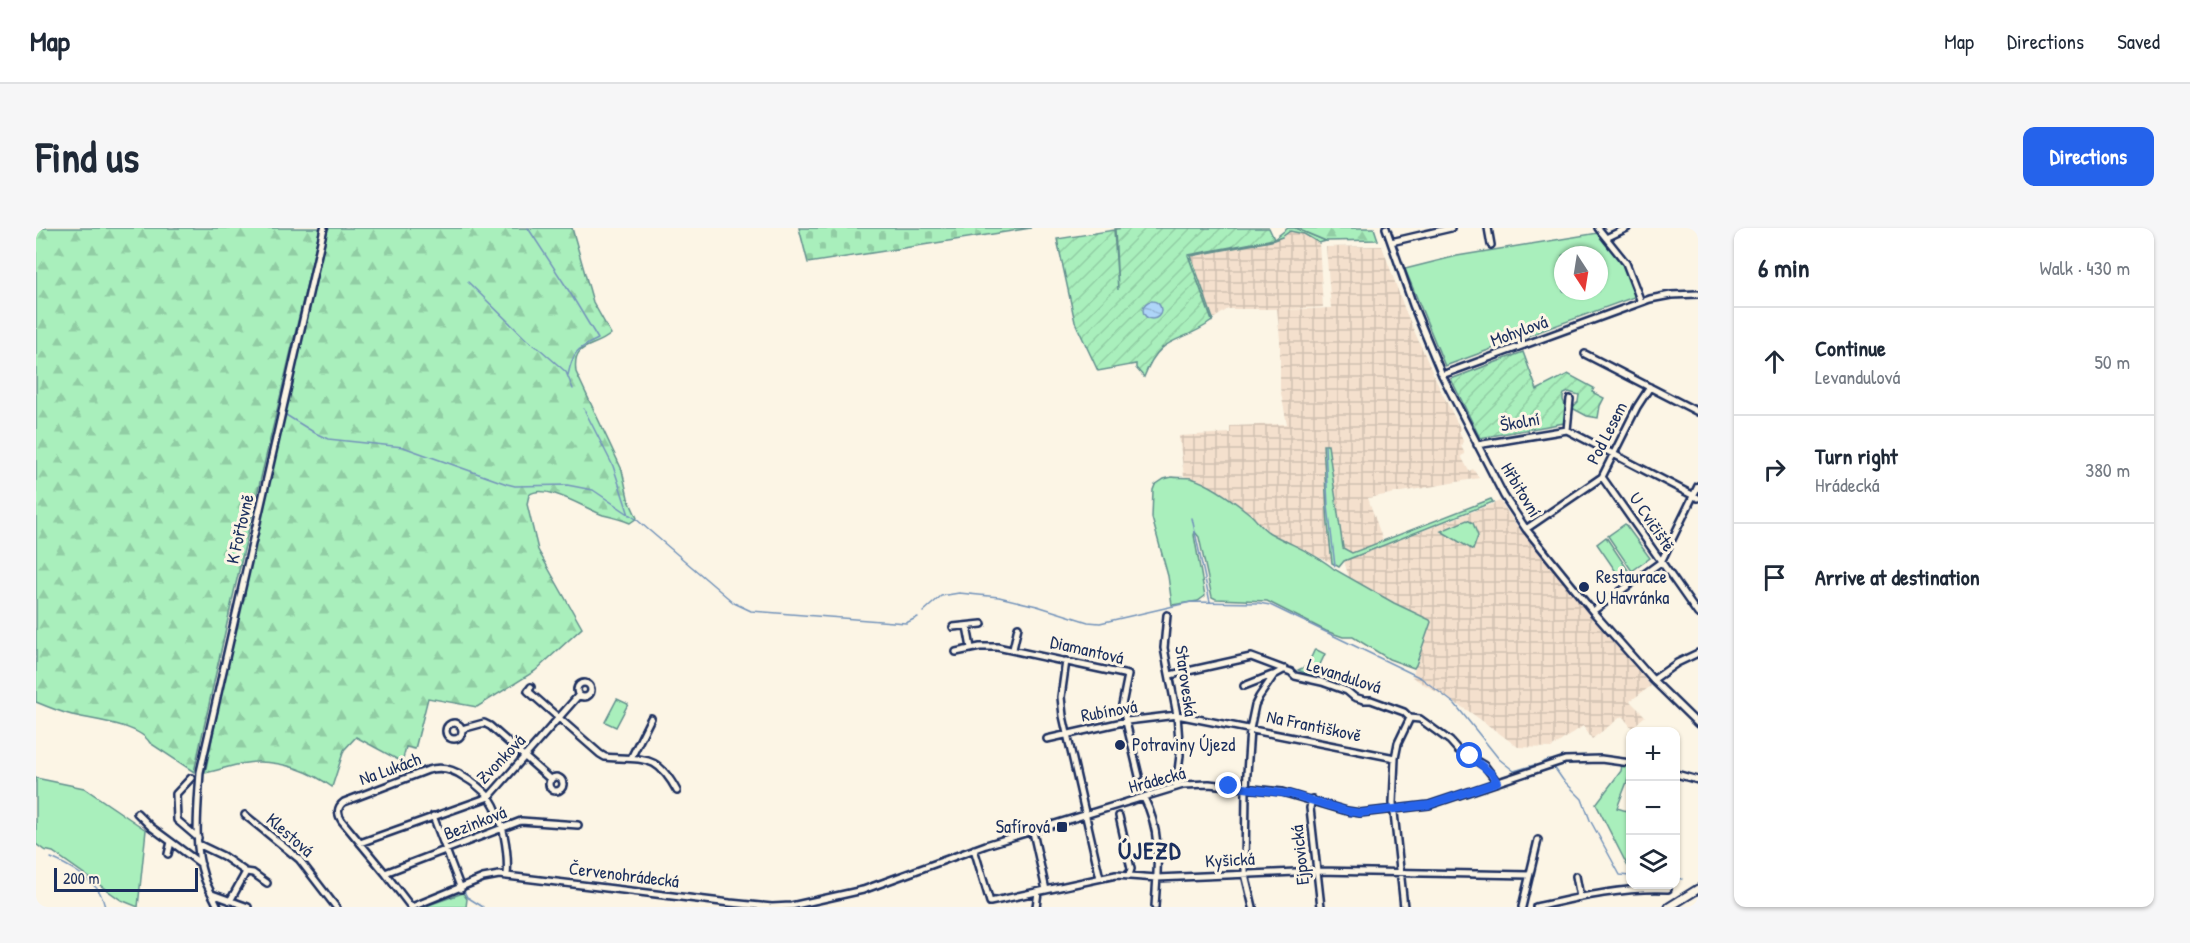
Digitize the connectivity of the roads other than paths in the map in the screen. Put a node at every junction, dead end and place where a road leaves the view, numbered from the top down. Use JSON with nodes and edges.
{"nodes":[{"id":1,"x":324,"y":228,"type":"edge"},
{"id":2,"x":1386,"y":228,"type":"edge"},
{"id":3,"x":1451,"y":228,"type":"edge"},
{"id":4,"x":1488,"y":228,"type":"edge"},
{"id":5,"x":1598,"y":228,"type":"edge"},
{"id":6,"x":1627,"y":228,"type":"edge"},
{"id":7,"x":1606,"y":238,"type":"junction"},
{"id":8,"x":1390,"y":242,"type":"junction"},
{"id":9,"x":1491,"y":245,"type":"dead end"},
{"id":10,"x":1698,"y":294,"type":"edge"},
{"id":11,"x":1641,"y":302,"type":"junction"},
{"id":12,"x":1585,"y":354,"type":"dead end"},
{"id":13,"x":1442,"y":375,"type":"junction"},
{"id":14,"x":1650,"y":387,"type":"junction"},
{"id":15,"x":1570,"y":399,"type":"dead end"},
{"id":16,"x":1698,"y":412,"type":"edge"},
{"id":17,"x":1567,"y":430,"type":"junction"},
{"id":18,"x":1477,"y":445,"type":"junction"},
{"id":19,"x":1613,"y":454,"type":"junction"},
{"id":20,"x":1602,"y":477,"type":"junction"},
{"id":21,"x":1698,"y":486,"type":"edge"},
{"id":22,"x":1696,"y":497,"type":"edge"},
{"id":23,"x":1526,"y":529,"type":"junction"},
{"id":24,"x":1661,"y":562,"type":"junction"},
{"id":25,"x":1593,"y":611,"type":"junction"},
{"id":26,"x":1698,"y":614,"type":"edge"},
{"id":27,"x":1167,"y":615,"type":"dead end"},
{"id":28,"x":982,"y":624,"type":"dead end"},
{"id":29,"x":967,"y":626,"type":"junction"},
{"id":30,"x":954,"y":627,"type":"dead end"},
{"id":31,"x":1018,"y":627,"type":"dead end"},
{"id":32,"x":971,"y":648,"type":"junction"},
{"id":33,"x":1013,"y":649,"type":"junction"},
{"id":34,"x":956,"y":652,"type":"dead end"},
{"id":35,"x":1698,"y":653,"type":"edge"},
{"id":36,"x":1066,"y":660,"type":"junction"},
{"id":37,"x":1285,"y":669,"type":"junction"},
{"id":38,"x":1170,"y":675,"type":"junction"},
{"id":39,"x":1274,"y":675,"type":"junction"},
{"id":40,"x":1653,"y":680,"type":"junction"},
{"id":41,"x":1244,"y":686,"type":"dead end"},
{"id":42,"x":531,"y":687,"type":"dead end"},
{"id":43,"x":578,"y":696,"type":"dead end"},
{"id":44,"x":1176,"y":715,"type":"junction"},
{"id":45,"x":651,"y":718,"type":"dead end"},
{"id":46,"x":1410,"y":718,"type":"junction"},
{"id":47,"x":559,"y":719,"type":"junction"},
{"id":48,"x":1127,"y":721,"type":"junction"},
{"id":49,"x":1698,"y":724,"type":"edge"},
{"id":50,"x":462,"y":729,"type":"dead end"},
{"id":51,"x":1250,"y":729,"type":"junction"},
{"id":52,"x":1068,"y":734,"type":"junction"},
{"id":53,"x":1047,"y":739,"type":"dead end"},
{"id":54,"x":525,"y":757,"type":"junction"},
{"id":55,"x":1395,"y":758,"type":"junction"},
{"id":56,"x":631,"y":759,"type":"junction"},
{"id":57,"x":1626,"y":762,"type":"edge"},
{"id":58,"x":1680,"y":775,"type":"edge"},
{"id":59,"x":1139,"y":776,"type":"dead end"},
{"id":60,"x":191,"y":778,"type":"dead end"},
{"id":61,"x":551,"y":780,"type":"dead end"},
{"id":62,"x":1698,"y":780,"type":"edge"},
{"id":63,"x":1497,"y":782,"type":"junction"},
{"id":64,"x":1176,"y":787,"type":"junction"},
{"id":65,"x":1246,"y":788,"type":"junction"},
{"id":66,"x":677,"y":791,"type":"dead end"},
{"id":67,"x":489,"y":797,"type":"junction"},
{"id":68,"x":1144,"y":798,"type":"junction"},
{"id":69,"x":1312,"y":800,"type":"junction"},
{"id":70,"x":1394,"y":810,"type":"junction"},
{"id":71,"x":137,"y":813,"type":"dead end"},
{"id":72,"x":244,"y":815,"type":"dead end"},
{"id":73,"x":433,"y":816,"type":"junction"},
{"id":74,"x":1086,"y":816,"type":"junction"},
{"id":75,"x":1119,"y":816,"type":"dead end"},
{"id":76,"x":578,"y":825,"type":"dead end"},
{"id":77,"x":501,"y":829,"type":"junction"},
{"id":78,"x":1033,"y":832,"type":"junction"},
{"id":79,"x":1538,"y":840,"type":"dead end"},
{"id":80,"x":198,"y":841,"type":"junction"},
{"id":81,"x":171,"y":842,"type":"junction"},
{"id":82,"x":360,"y":843,"type":"junction"},
{"id":83,"x":974,"y":849,"type":"junction"},
{"id":84,"x":445,"y":850,"type":"junction"},
{"id":85,"x":168,"y":854,"type":"dead end"},
{"id":86,"x":201,"y":864,"type":"junction"},
{"id":87,"x":1318,"y":870,"type":"junction"},
{"id":88,"x":246,"y":872,"type":"junction"},
{"id":89,"x":1400,"y":872,"type":"junction"},
{"id":90,"x":386,"y":873,"type":"junction"},
{"id":91,"x":1245,"y":874,"type":"junction"},
{"id":92,"x":1129,"y":875,"type":"junction"},
{"id":93,"x":1529,"y":875,"type":"junction"},
{"id":94,"x":507,"y":876,"type":"junction"},
{"id":95,"x":1576,"y":876,"type":"dead end"},
{"id":96,"x":1100,"y":878,"type":"junction"},
{"id":97,"x":1157,"y":878,"type":"junction"},
{"id":98,"x":267,"y":883,"type":"dead end"},
{"id":99,"x":461,"y":889,"type":"junction"},
{"id":100,"x":1633,"y":889,"type":"edge"},
{"id":101,"x":1698,"y":889,"type":"edge"},
{"id":102,"x":1046,"y":890,"type":"junction"},
{"id":103,"x":1038,"y":892,"type":"junction"},
{"id":104,"x":212,"y":894,"type":"junction"},
{"id":105,"x":1580,"y":897,"type":"junction"},
{"id":106,"x":230,"y":901,"type":"junction"},
{"id":107,"x":218,"y":907,"type":"edge"},
{"id":108,"x":248,"y":907,"type":"edge"},
{"id":109,"x":336,"y":907,"type":"edge"},
{"id":110,"x":411,"y":907,"type":"edge"},
{"id":111,"x":1035,"y":907,"type":"edge"},
{"id":112,"x":1155,"y":907,"type":"edge"},
{"id":113,"x":1253,"y":907,"type":"edge"},
{"id":114,"x":1321,"y":907,"type":"edge"},
{"id":115,"x":1404,"y":907,"type":"edge"},
{"id":116,"x":1522,"y":907,"type":"edge"},
{"id":117,"x":1536,"y":907,"type":"edge"},
{"id":118,"x":1669,"y":907,"type":"edge"}],
"edges":[{"from":1,"to":80,"type":"street","name":"K Fořtovně"},
{"from":2,"to":8,"type":"street","name":"Hřbitovní"},
{"from":3,"to":8,"type":"street"},
{"from":4,"to":9,"type":"street"},
{"from":5,"to":7,"type":"street"},
{"from":6,"to":7,"type":"street"},
{"from":7,"to":11,"type":"street"},
{"from":8,"to":13,"type":"street","name":"Hřbitovní"},
{"from":10,"to":11,"type":"street","name":"Mohylová"},
{"from":11,"to":13,"type":"street","name":"Mohylová"},
{"from":12,"to":14,"type":"street"},
{"from":13,"to":18,"type":"street","name":"Hřbitovní"},
{"from":14,"to":16,"type":"street"},
{"from":14,"to":19,"type":"street","name":"Pod Lesem"},
{"from":15,"to":17,"type":"street","name":"Školní"},
{"from":17,"to":18,"type":"street","name":"Školní"},
{"from":17,"to":19,"type":"street","name":"Školní"},
{"from":18,"to":23,"type":"street","name":"Hřbitovní"},
{"from":19,"to":20,"type":"street","name":"Pod Lesem"},
{"from":19,"to":22,"type":"street","name":"Školní"},
{"from":20,"to":23,"type":"street","name":"Pod Lesem"},
{"from":20,"to":24,"type":"street","name":"U Cvičiště"},
{"from":21,"to":22,"type":"street"},
{"from":22,"to":24,"type":"street"},
{"from":23,"to":25,"type":"street","name":"Hřbitovní"},
{"from":24,"to":25,"type":"street"},
{"from":24,"to":26,"type":"street","name":"U Cvičiště"},
{"from":25,"to":40,"type":"street","name":"Hřbitovní"},
{"from":27,"to":38,"type":"street","name":"Staroveská"},
{"from":28,"to":29,"type":"street"},
{"from":29,"to":30,"type":"street"},
{"from":29,"to":32,"type":"street"},
{"from":31,"to":33,"type":"street"},
{"from":32,"to":33,"type":"street","name":"Diamantová"},
{"from":32,"to":34,"type":"street","name":"Diamantová"},
{"from":33,"to":36,"type":"street","name":"Diamantová"},
{"from":35,"to":40,"type":"street"},
{"from":36,"to":48,"type":"street","name":"Diamantová"},
{"from":36,"to":52,"type":"street"},
{"from":37,"to":38,"type":"street","name":"Levandulová"},
{"from":37,"to":39,"type":"street"},
{"from":37,"to":46,"type":"street","name":"Levandulová"},
{"from":38,"to":44,"type":"street","name":"Staroveská"},
{"from":39,"to":41,"type":"street"},
{"from":39,"to":51,"type":"street"},
{"from":40,"to":49,"type":"street","name":"Hřbitovní"},
{"from":42,"to":47,"type":"street"},
{"from":43,"to":47,"type":"street","name":"Zvonková"},
{"from":44,"to":48,"type":"street","name":"Rubínová"},
{"from":44,"to":51,"type":"street","name":"Na Františkově"},
{"from":44,"to":64,"type":"street","name":"Staroveská"},
{"from":45,"to":56,"type":"street"},
{"from":46,"to":55,"type":"street"},
{"from":46,"to":63,"type":"street","name":"Levandulová"},
{"from":47,"to":54,"type":"street","name":"Zvonková"},
{"from":47,"to":56,"type":"street"},
{"from":48,"to":52,"type":"street","name":"Rubínová"},
{"from":48,"to":59,"type":"street","name":"Diamantová"},
{"from":50,"to":54,"type":"street"},
{"from":51,"to":55,"type":"street","name":"Na Františkově"},
{"from":51,"to":65,"type":"street"},
{"from":52,"to":53,"type":"street","name":"Rubínová"},
{"from":52,"to":74,"type":"street"},
{"from":54,"to":61,"type":"street"},
{"from":54,"to":67,"type":"street","name":"Zvonková"},
{"from":55,"to":70,"type":"street"},
{"from":56,"to":66,"type":"street"},
{"from":57,"to":63,"type":"street","name":"Hrádecká"},
{"from":58,"to":62,"type":"street"},
{"from":60,"to":80,"type":"street"},
{"from":63,"to":70,"type":"street","name":"Hrádecká"},
{"from":64,"to":65,"type":"street","name":"Hrádecká"},
{"from":64,"to":68,"type":"street","name":"Hrádecká"},
{"from":65,"to":69,"type":"street","name":"Hrádecká"},
{"from":65,"to":91,"type":"street"},
{"from":67,"to":73,"type":"street","name":"Zvonková"},
{"from":67,"to":77,"type":"street"},
{"from":67,"to":82,"type":"street","name":"Na Lukách"},
{"from":68,"to":74,"type":"street","name":"Hrádecká"},
{"from":68,"to":97,"type":"street"},
{"from":69,"to":70,"type":"street","name":"Hrádecká"},
{"from":69,"to":87,"type":"street","name":"Ejpovická"},
{"from":70,"to":89,"type":"street"},
{"from":71,"to":81,"type":"street"},
{"from":72,"to":109,"type":"street","name":"Klestová"},
{"from":73,"to":82,"type":"street","name":"Zvonková"},
{"from":73,"to":84,"type":"street"},
{"from":74,"to":78,"type":"street","name":"Hrádecká"},
{"from":74,"to":96,"type":"street"},
{"from":75,"to":92,"type":"street"},
{"from":76,"to":77,"type":"street","name":"Bezinková"},
{"from":77,"to":84,"type":"street","name":"Bezinková"},
{"from":77,"to":94,"type":"street"},
{"from":78,"to":83,"type":"street","name":"Hrádecká"},
{"from":78,"to":102,"type":"street"},
{"from":79,"to":93,"type":"street"},
{"from":80,"to":86,"type":"street","name":"K Fořtovně"},
{"from":80,"to":88,"type":"street"},
{"from":81,"to":85,"type":"street"},
{"from":81,"to":86,"type":"street"},
{"from":82,"to":90,"type":"street","name":"Na Lukách"},
{"from":83,"to":94,"type":"street","name":"Červenohrádecká"},
{"from":83,"to":103,"type":"street","name":"Kyšická"},
{"from":84,"to":90,"type":"street","name":"Bezinková"},
{"from":84,"to":99,"type":"street"},
{"from":86,"to":104,"type":"street","name":"K Fořtovně"},
{"from":87,"to":89,"type":"street","name":"Kyšická"},
{"from":87,"to":91,"type":"street","name":"Kyšická"},
{"from":87,"to":114,"type":"street","name":"Ejpovická"},
{"from":88,"to":98,"type":"street"},
{"from":88,"to":106,"type":"street"},
{"from":89,"to":93,"type":"street","name":"Kyšická"},
{"from":89,"to":115,"type":"street"},
{"from":90,"to":110,"type":"street","name":"Na Lukách"},
{"from":91,"to":97,"type":"street","name":"Kyšická"},
{"from":91,"to":113,"type":"street"},
{"from":92,"to":96,"type":"street","name":"Kyšická"},
{"from":92,"to":97,"type":"street","name":"Kyšická"},
{"from":93,"to":116,"type":"street"},
{"from":94,"to":99,"type":"street","name":"Červenohrádecká"},
{"from":95,"to":105,"type":"street"},
{"from":96,"to":102,"type":"street","name":"Kyšická"},
{"from":97,"to":112,"type":"street"},
{"from":99,"to":110,"type":"street","name":"Červenohrádecká"},
{"from":100,"to":105,"type":"street"},
{"from":101,"to":118,"type":"main road"},
{"from":102,"to":103,"type":"street","name":"Kyšická"},
{"from":103,"to":111,"type":"street"},
{"from":104,"to":106,"type":"street"},
{"from":104,"to":107,"type":"street","name":"K Fořtovně"},
{"from":105,"to":117,"type":"street"},
{"from":106,"to":108,"type":"street"}]}
